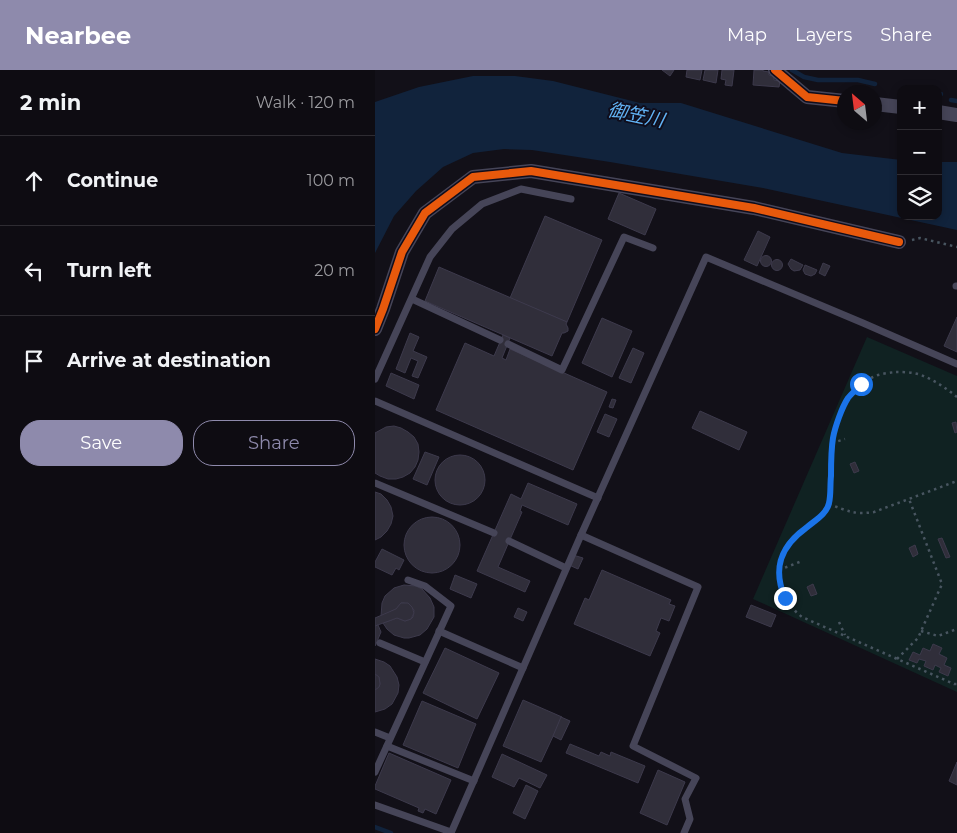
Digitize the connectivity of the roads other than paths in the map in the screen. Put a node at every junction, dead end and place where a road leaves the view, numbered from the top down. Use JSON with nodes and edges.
{"nodes":[{"id":1,"x":775,"y":70,"type":"edge"},
{"id":2,"x":837,"y":100,"type":"edge"},
{"id":3,"x":882,"y":105,"type":"edge"},
{"id":4,"x":897,"y":107,"type":"edge"},
{"id":5,"x":942,"y":113,"type":"edge"},
{"id":6,"x":957,"y":115,"type":"edge"},
{"id":7,"x":571,"y":200,"type":"dead end"},
{"id":8,"x":899,"y":242,"type":"road end"},
{"id":9,"x":653,"y":248,"type":"dead end"},
{"id":10,"x":412,"y":299,"type":"junction"},
{"id":11,"x":375,"y":329,"type":"edge"},
{"id":12,"x":500,"y":340,"type":"dead end"},
{"id":13,"x":508,"y":344,"type":"dead end"},
{"id":14,"x":957,"y":364,"type":"edge"},
{"id":15,"x":375,"y":379,"type":"edge"},
{"id":16,"x":375,"y":401,"type":"edge"},
{"id":17,"x":375,"y":483,"type":"edge"},
{"id":18,"x":597,"y":498,"type":"junction"},
{"id":19,"x":494,"y":533,"type":"dead end"},
{"id":20,"x":581,"y":535,"type":"junction"},
{"id":21,"x":509,"y":541,"type":"dead end"},
{"id":22,"x":566,"y":568,"type":"junction"},
{"id":23,"x":408,"y":580,"type":"dead end"},
{"id":24,"x":439,"y":631,"type":"junction"},
{"id":25,"x":380,"y":643,"type":"dead end"},
{"id":26,"x":425,"y":662,"type":"junction"},
{"id":27,"x":523,"y":668,"type":"junction"},
{"id":28,"x":375,"y":732,"type":"edge"},
{"id":29,"x":389,"y":742,"type":"junction"},
{"id":30,"x":375,"y":772,"type":"edge"},
{"id":31,"x":474,"y":781,"type":"junction"},
{"id":32,"x":375,"y":805,"type":"edge"},
{"id":33,"x":451,"y":833,"type":"edge"},
{"id":34,"x":684,"y":833,"type":"edge"}],
"edges":[{"from":1,"to":2,"type":"street"},
{"from":3,"to":4,"type":"street"},
{"from":5,"to":6,"type":"street"},
{"from":7,"to":10,"type":"lane"},
{"from":8,"to":11,"type":"street"},
{"from":9,"to":13,"type":"lane"},
{"from":10,"to":12,"type":"lane"},
{"from":10,"to":15,"type":"lane"},
{"from":14,"to":18,"type":"lane"},
{"from":16,"to":18,"type":"lane"},
{"from":17,"to":19,"type":"lane"},
{"from":18,"to":20,"type":"lane"},
{"from":20,"to":22,"type":"lane"},
{"from":20,"to":34,"type":"lane"},
{"from":21,"to":22,"type":"lane"},
{"from":22,"to":27,"type":"lane"},
{"from":23,"to":24,"type":"lane"},
{"from":24,"to":26,"type":"lane"},
{"from":24,"to":27,"type":"lane"},
{"from":25,"to":26,"type":"lane"},
{"from":26,"to":29,"type":"lane"},
{"from":27,"to":31,"type":"lane"},
{"from":28,"to":29,"type":"lane"},
{"from":29,"to":30,"type":"lane"},
{"from":29,"to":31,"type":"lane"},
{"from":31,"to":33,"type":"lane"},
{"from":32,"to":33,"type":"lane"}]}
